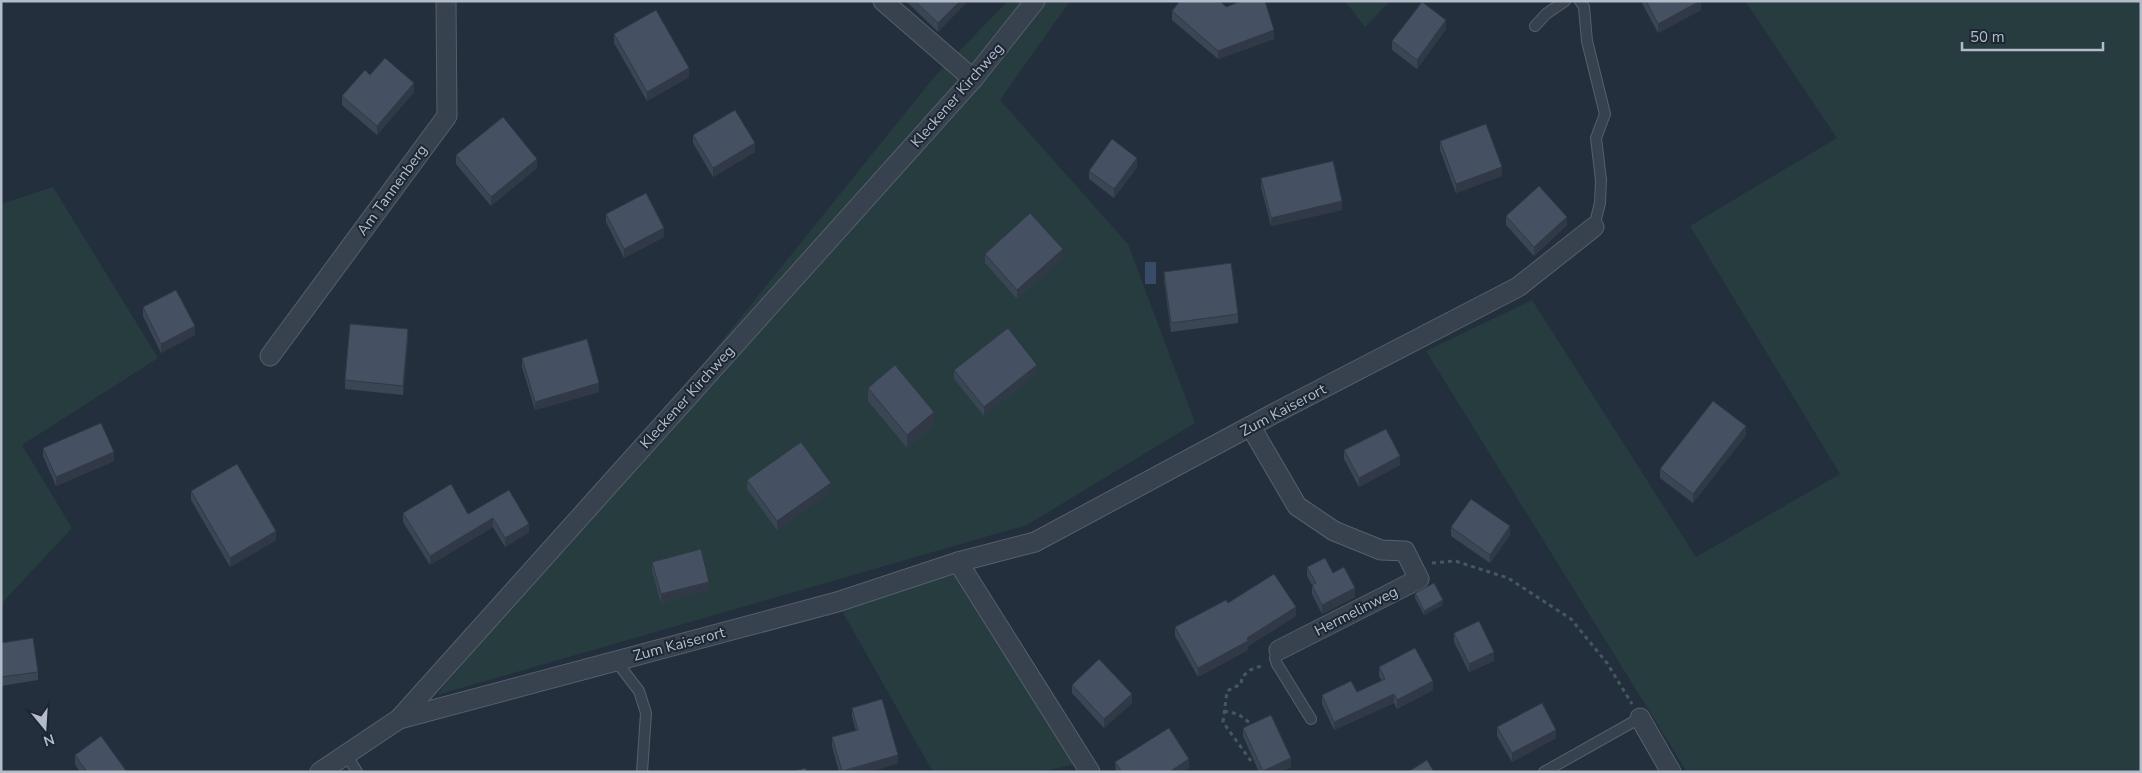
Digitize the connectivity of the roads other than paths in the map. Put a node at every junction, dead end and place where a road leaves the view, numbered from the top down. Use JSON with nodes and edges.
{"nodes":[{"id":1,"x":446,"y":1,"type":"edge"},
{"id":2,"x":883,"y":1,"type":"edge"},
{"id":3,"x":1035,"y":1,"type":"edge"},
{"id":4,"x":1565,"y":1,"type":"edge"},
{"id":5,"x":1580,"y":1,"type":"edge"},
{"id":6,"x":1535,"y":26,"type":"dead end"},
{"id":7,"x":973,"y":79,"type":"junction"},
{"id":8,"x":1594,"y":227,"type":"joint"},
{"id":9,"x":270,"y":356,"type":"dead end"},
{"id":10,"x":1251,"y":427,"type":"junction"},
{"id":11,"x":958,"y":562,"type":"junction"},
{"id":12,"x":1277,"y":655,"type":"joint"},
{"id":13,"x":616,"y":661,"type":"junction"},
{"id":14,"x":1640,"y":718,"type":"joint"},
{"id":15,"x":399,"y":719,"type":"junction"},
{"id":16,"x":1311,"y":719,"type":"dead end"},
{"id":17,"x":346,"y":754,"type":"junction"},
{"id":18,"x":320,"y":772,"type":"edge"},
{"id":19,"x":357,"y":772,"type":"edge"},
{"id":20,"x":642,"y":772,"type":"edge"},
{"id":21,"x":1090,"y":772,"type":"edge"},
{"id":22,"x":1544,"y":772,"type":"edge"},
{"id":23,"x":1671,"y":772,"type":"edge"}],
"edges":[{"from":1,"to":9,"type":"street","name":"Am Tannenberg"},
{"from":2,"to":7,"type":"street"},
{"from":3,"to":7,"type":"street","name":"Kleckener Kirchweg"},
{"from":4,"to":6,"type":"lane"},
{"from":5,"to":8,"type":"lane"},
{"from":7,"to":15,"type":"street","name":"Kleckener Kirchweg"},
{"from":8,"to":10,"type":"street","name":"Zum Kaiserort"},
{"from":10,"to":11,"type":"street","name":"Zum Kaiserort"},
{"from":10,"to":12,"type":"street","name":"Hermelinweg"},
{"from":11,"to":13,"type":"street","name":"Zum Kaiserort"},
{"from":11,"to":21,"type":"street"},
{"from":12,"to":16,"type":"lane"},
{"from":13,"to":15,"type":"street","name":"Zum Kaiserort"},
{"from":13,"to":20,"type":"lane"},
{"from":14,"to":22,"type":"lane"},
{"from":14,"to":23,"type":"street"},
{"from":15,"to":17,"type":"street","name":"Kleckener Kirchweg"},
{"from":17,"to":18,"type":"street","name":"Kleckener Kirchweg"},
{"from":17,"to":19,"type":"lane"}]}
